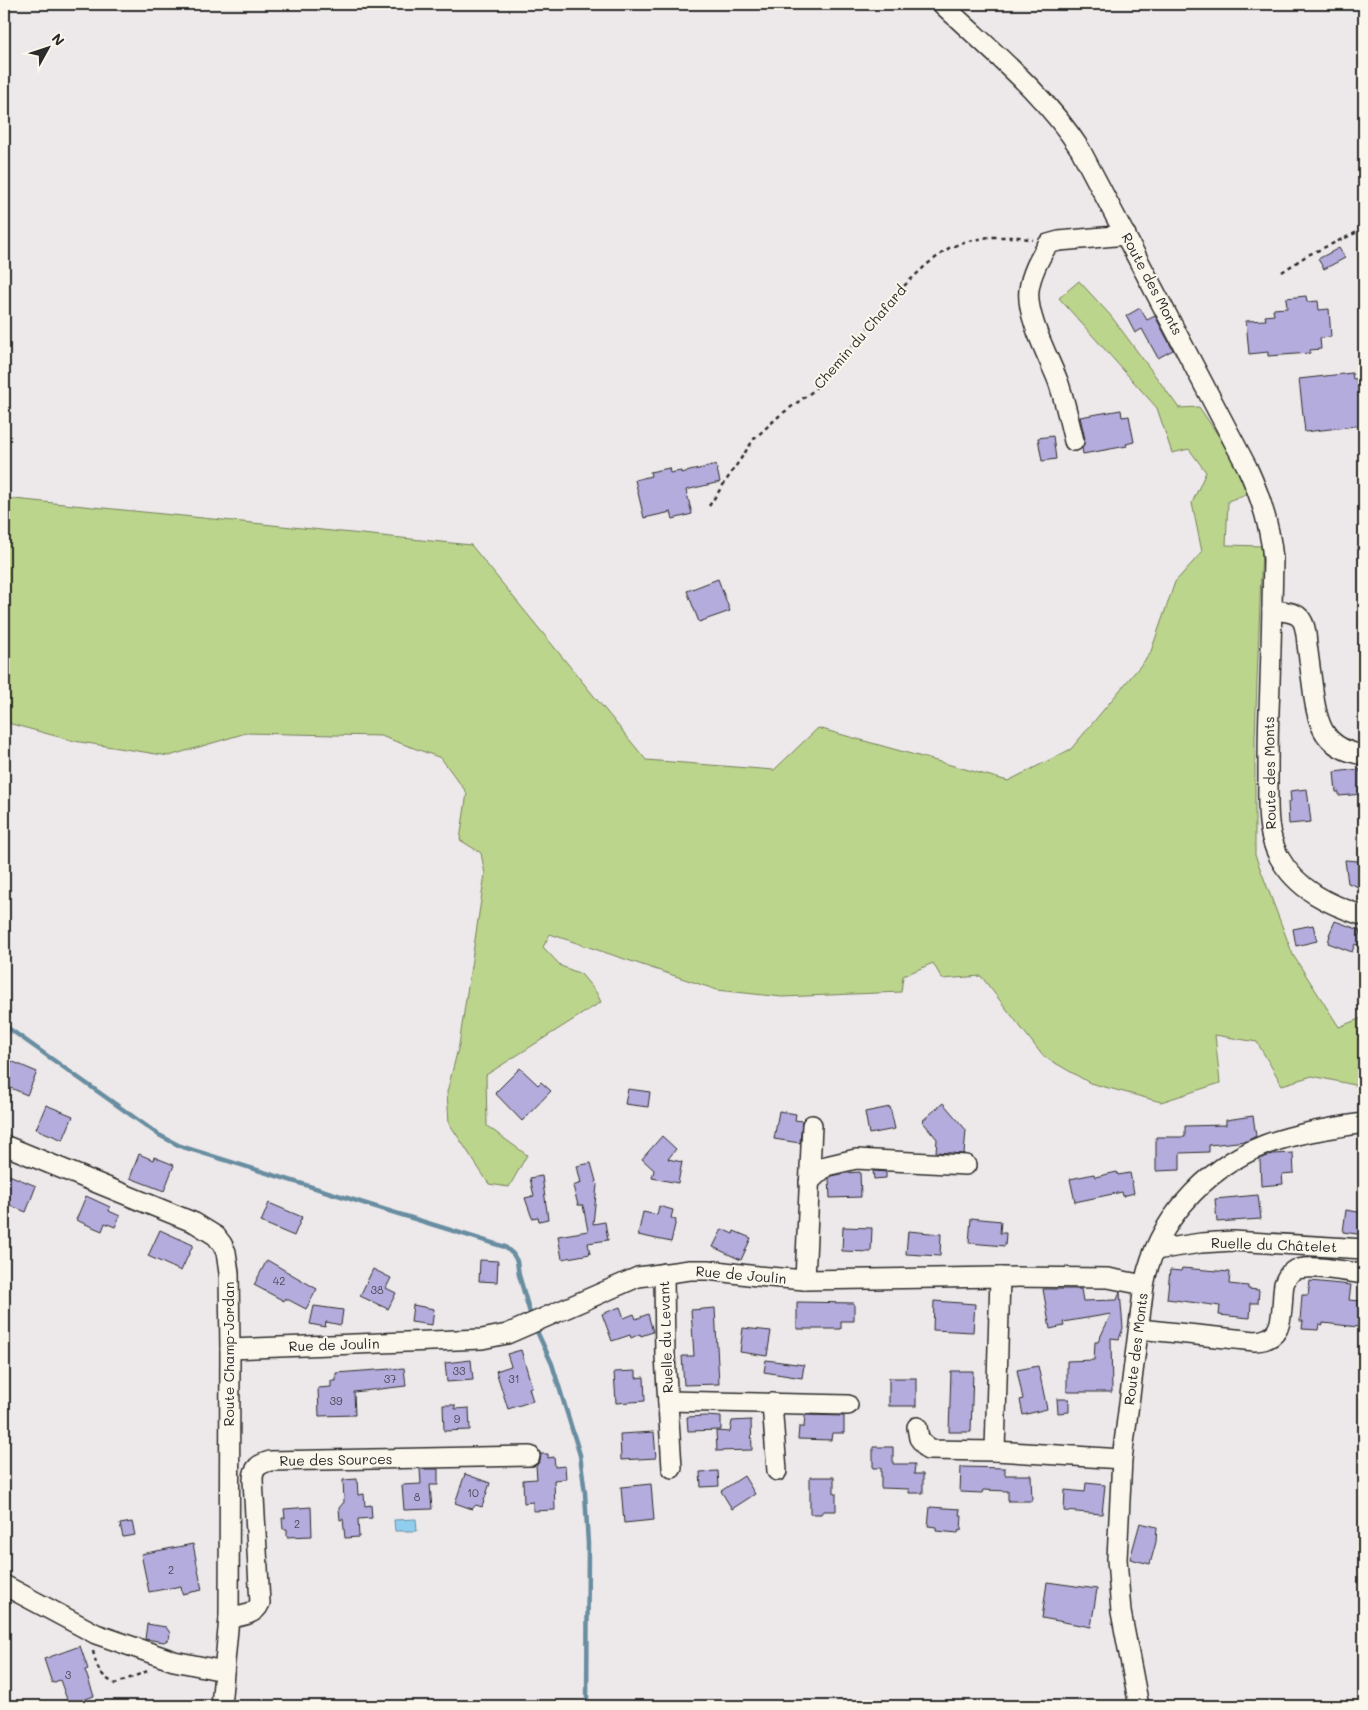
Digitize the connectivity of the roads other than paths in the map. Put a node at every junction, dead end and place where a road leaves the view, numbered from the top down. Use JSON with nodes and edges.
{"nodes":[{"id":1,"x":942,"y":4,"type":"edge"},
{"id":2,"x":1126,"y":235,"type":"junction"},
{"id":3,"x":1074,"y":440,"type":"dead end"},
{"id":4,"x":1272,"y":610,"type":"junction"},
{"id":5,"x":1364,"y":755,"type":"edge"},
{"id":6,"x":1364,"y":916,"type":"edge"},
{"id":7,"x":1364,"y":1122,"type":"edge"},
{"id":8,"x":812,"y":1125,"type":"dead end"},
{"id":9,"x":4,"y":1145,"type":"edge"},
{"id":10,"x":966,"y":1165,"type":"dead end"},
{"id":11,"x":809,"y":1182,"type":"junction"},
{"id":12,"x":1364,"y":1249,"type":"edge"},
{"id":13,"x":1155,"y":1250,"type":"junction"},
{"id":14,"x":664,"y":1273,"type":"junction"},
{"id":15,"x":1364,"y":1274,"type":"edge"},
{"id":16,"x":1000,"y":1277,"type":"junction"},
{"id":17,"x":805,"y":1280,"type":"junction"},
{"id":18,"x":1144,"y":1285,"type":"junction"},
{"id":19,"x":1139,"y":1329,"type":"junction"},
{"id":20,"x":230,"y":1349,"type":"junction"},
{"id":21,"x":668,"y":1401,"type":"junction"},
{"id":22,"x":772,"y":1403,"type":"junction"},
{"id":23,"x":848,"y":1405,"type":"dead end"},
{"id":24,"x":917,"y":1427,"type":"dead end"},
{"id":25,"x":994,"y":1451,"type":"junction"},
{"id":26,"x":530,"y":1456,"type":"dead end"},
{"id":27,"x":1122,"y":1459,"type":"junction"},
{"id":28,"x":672,"y":1468,"type":"dead end"},
{"id":29,"x":777,"y":1471,"type":"dead end"},
{"id":30,"x":4,"y":1585,"type":"edge"},
{"id":31,"x":230,"y":1618,"type":"junction"},
{"id":32,"x":224,"y":1670,"type":"junction"},
{"id":33,"x":221,"y":1702,"type":"edge"},
{"id":34,"x":1139,"y":1706,"type":"edge"}],
"edges":[{"from":1,"to":2,"type":"street","name":"Route des Monts"},
{"from":2,"to":3,"type":"street"},
{"from":2,"to":4,"type":"street","name":"Route des Monts"},
{"from":4,"to":5,"type":"street"},
{"from":4,"to":6,"type":"street","name":"Route des Monts"},
{"from":7,"to":13,"type":"street","name":"Route des Monts"},
{"from":8,"to":11,"type":"street"},
{"from":9,"to":20,"type":"street","name":"Route Champ-Jordan"},
{"from":10,"to":11,"type":"street"},
{"from":11,"to":17,"type":"street"},
{"from":12,"to":13,"type":"street","name":"Ruelle du Châtelet"},
{"from":13,"to":18,"type":"street","name":"Route des Monts"},
{"from":14,"to":17,"type":"street","name":"Rue de Joulin"},
{"from":14,"to":20,"type":"street","name":"Rue de Joulin"},
{"from":14,"to":21,"type":"street","name":"Ruelle du Levant"},
{"from":15,"to":19,"type":"street"},
{"from":16,"to":17,"type":"street","name":"Rue de Joulin"},
{"from":16,"to":18,"type":"street","name":"Rue de Joulin"},
{"from":16,"to":25,"type":"street"},
{"from":18,"to":19,"type":"street","name":"Route des Monts"},
{"from":19,"to":27,"type":"street","name":"Route des Monts"},
{"from":20,"to":31,"type":"street","name":"Route Champ-Jordan"},
{"from":21,"to":22,"type":"street","name":"Ruelle du Levant"},
{"from":21,"to":28,"type":"street","name":"Ruelle du Levant"},
{"from":22,"to":23,"type":"street","name":"Ruelle du Levant"},
{"from":22,"to":29,"type":"street"},
{"from":24,"to":25,"type":"street"},
{"from":25,"to":27,"type":"street"},
{"from":26,"to":31,"type":"street","name":"Rue des Sources"},
{"from":27,"to":34,"type":"street","name":"Route des Monts"},
{"from":30,"to":32,"type":"street"},
{"from":31,"to":32,"type":"street","name":"Route Champ-Jordan"},
{"from":32,"to":33,"type":"street","name":"Route Champ-Jordan"}]}
